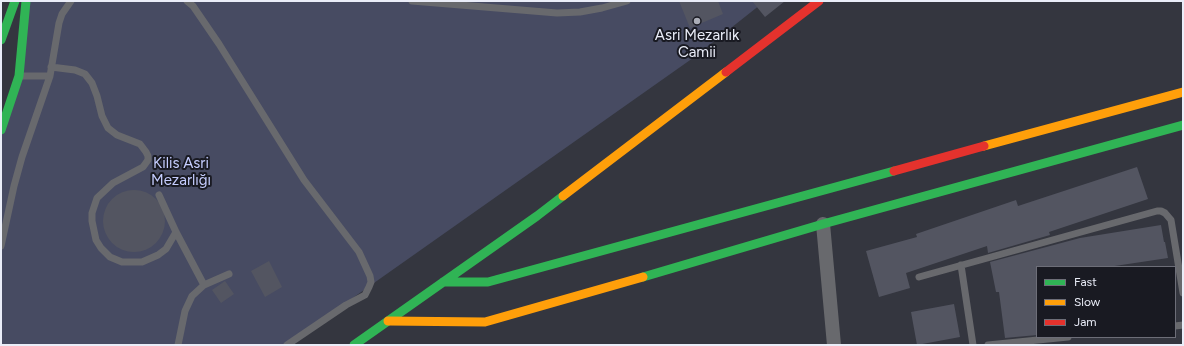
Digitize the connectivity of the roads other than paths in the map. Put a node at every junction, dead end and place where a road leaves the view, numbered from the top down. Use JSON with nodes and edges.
{"nodes":[{"id":1,"x":26,"y":1,"type":"edge"},
{"id":2,"x":71,"y":1,"type":"edge"},
{"id":3,"x":187,"y":1,"type":"edge"},
{"id":4,"x":412,"y":1,"type":"edge"},
{"id":5,"x":627,"y":1,"type":"edge"},
{"id":6,"x":819,"y":1,"type":"edge"},
{"id":7,"x":11,"y":6,"type":"edge"},
{"id":8,"x":25,"y":13,"type":"junction"},
{"id":9,"x":1,"y":40,"type":"edge"},
{"id":10,"x":51,"y":67,"type":"junction"},
{"id":11,"x":19,"y":76,"type":"junction"},
{"id":12,"x":50,"y":76,"type":"junction"},
{"id":13,"x":1183,"y":92,"type":"edge"},
{"id":14,"x":1183,"y":125,"type":"edge"},
{"id":15,"x":1,"y":130,"type":"edge"},
{"id":16,"x":159,"y":195,"type":"dead end"},
{"id":17,"x":822,"y":224,"type":"junction"},
{"id":18,"x":176,"y":232,"type":"junction"},
{"id":19,"x":1,"y":246,"type":"edge"},
{"id":20,"x":962,"y":265,"type":"junction"},
{"id":21,"x":229,"y":274,"type":"dead end"},
{"id":22,"x":919,"y":277,"type":"dead end"},
{"id":23,"x":443,"y":282,"type":"junction"},
{"id":24,"x":204,"y":285,"type":"junction"},
{"id":25,"x":1183,"y":293,"type":"edge"},
{"id":26,"x":388,"y":321,"type":"junction"},
{"id":27,"x":1058,"y":338,"type":"edge"},
{"id":28,"x":178,"y":345,"type":"edge"},
{"id":29,"x":287,"y":345,"type":"edge"},
{"id":30,"x":354,"y":345,"type":"edge"},
{"id":31,"x":834,"y":345,"type":"edge"},
{"id":32,"x":973,"y":345,"type":"edge"},
{"id":33,"x":988,"y":345,"type":"edge"}],
"edges":[{"from":1,"to":8,"type":"street"},
{"from":2,"to":10,"type":"lane"},
{"from":3,"to":29,"type":"lane"},
{"from":4,"to":5,"type":"lane"},
{"from":6,"to":23,"type":"street"},
{"from":7,"to":8,"type":"street"},
{"from":7,"to":9,"type":"street"},
{"from":8,"to":11,"type":"street"},
{"from":10,"to":12,"type":"lane"},
{"from":10,"to":18,"type":"lane"},
{"from":11,"to":12,"type":"lane"},
{"from":11,"to":15,"type":"street"},
{"from":12,"to":19,"type":"lane"},
{"from":13,"to":23,"type":"street"},
{"from":14,"to":17,"type":"street"},
{"from":16,"to":18,"type":"lane"},
{"from":17,"to":26,"type":"street"},
{"from":17,"to":31,"type":"street"},
{"from":18,"to":24,"type":"lane"},
{"from":20,"to":22,"type":"lane"},
{"from":20,"to":25,"type":"lane"},
{"from":20,"to":32,"type":"lane"},
{"from":21,"to":24,"type":"lane"},
{"from":23,"to":26,"type":"street"},
{"from":24,"to":28,"type":"lane"},
{"from":26,"to":30,"type":"street"},
{"from":27,"to":33,"type":"lane"}]}
